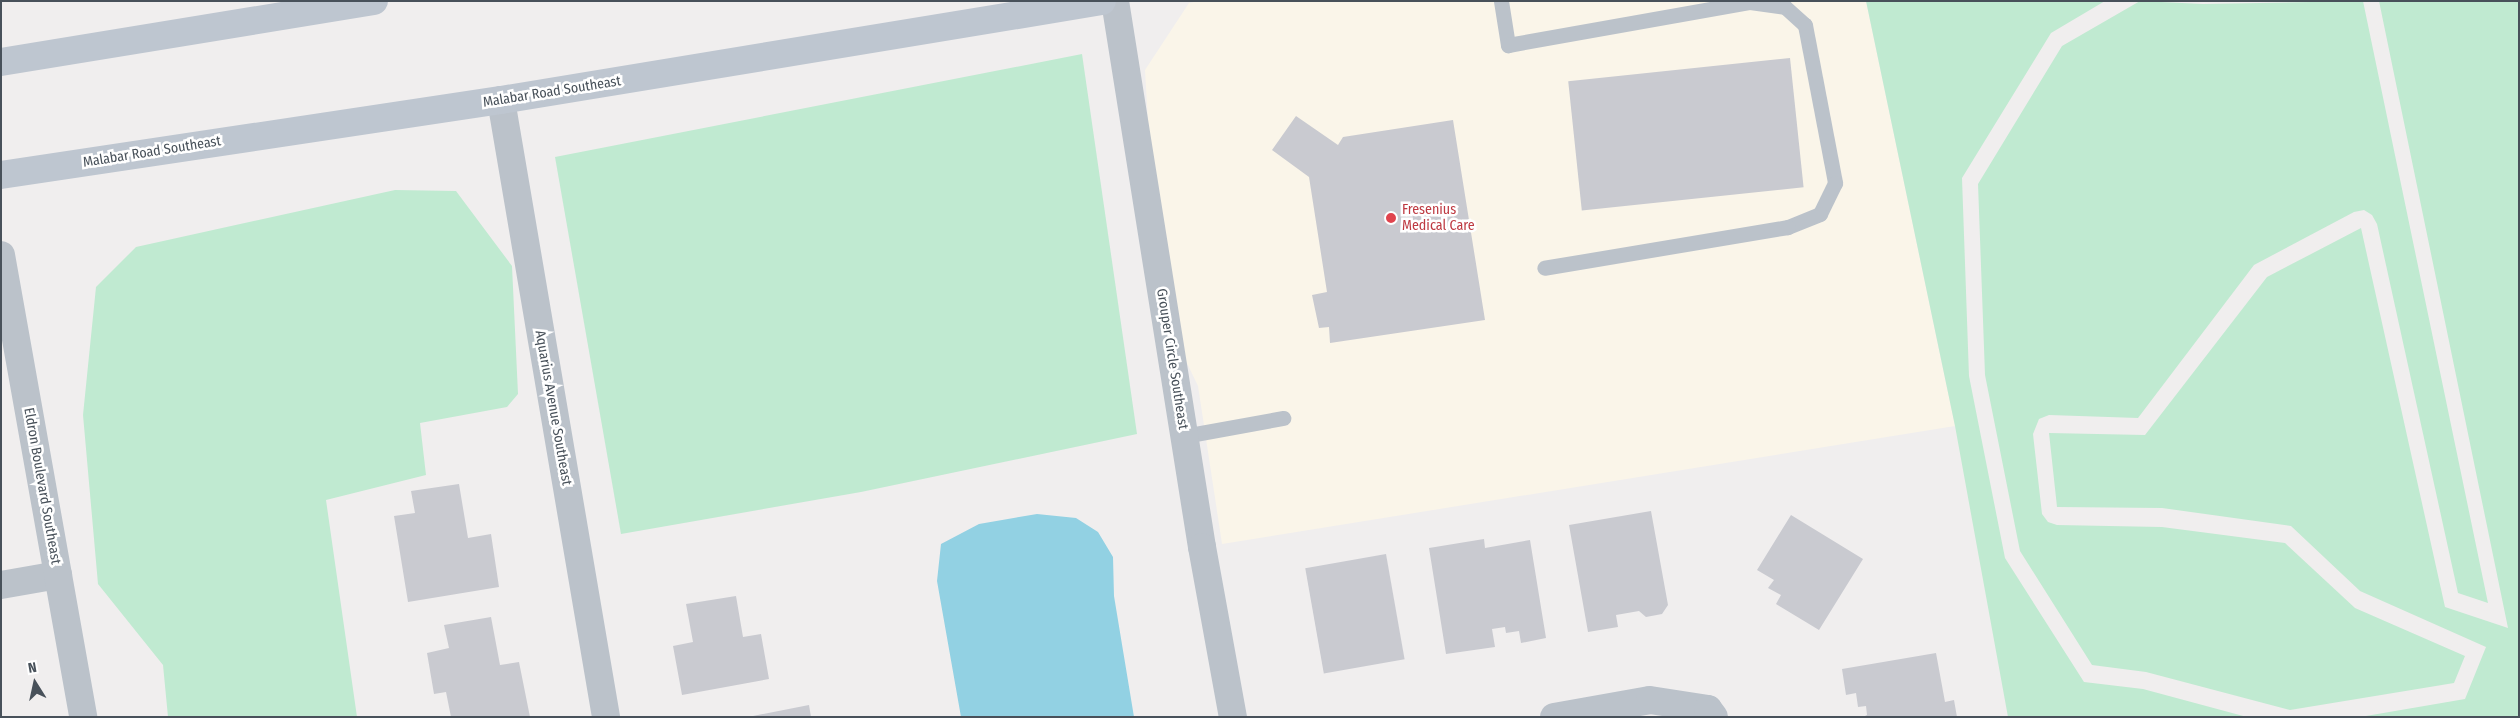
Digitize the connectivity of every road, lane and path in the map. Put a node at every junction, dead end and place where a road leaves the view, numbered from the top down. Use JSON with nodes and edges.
{"nodes":[{"id":1,"x":374,"y":1,"type":"edge"},
{"id":2,"x":1102,"y":1,"type":"edge"},
{"id":3,"x":1116,"y":1,"type":"edge"},
{"id":4,"x":1501,"y":1,"type":"edge"},
{"id":5,"x":1,"y":62,"type":"edge"},
{"id":6,"x":501,"y":100,"type":"junction"},
{"id":7,"x":1,"y":175,"type":"edge"},
{"id":8,"x":1,"y":255,"type":"edge"},
{"id":9,"x":1544,"y":268,"type":"dead end"},
{"id":10,"x":1283,"y":418,"type":"dead end"},
{"id":11,"x":1184,"y":436,"type":"junction"},
{"id":12,"x":58,"y":576,"type":"junction"},
{"id":13,"x":1,"y":584,"type":"edge"},
{"id":14,"x":82,"y":717,"type":"edge"},
{"id":15,"x":606,"y":717,"type":"edge"},
{"id":16,"x":1233,"y":717,"type":"edge"},
{"id":17,"x":1554,"y":717,"type":"edge"},
{"id":18,"x":1714,"y":717,"type":"edge"}],
"edges":[{"from":1,"to":5,"type":"main road"},
{"from":2,"to":6,"type":"main road","name":"Malabar Road Southeast"},
{"from":3,"to":11,"type":"street","name":"Grouper Circle Southeast"},
{"from":4,"to":9,"type":"lane"},
{"from":6,"to":7,"type":"main road","name":"Malabar Road Southeast"},
{"from":6,"to":15,"type":"street","name":"Aquarius Avenue Southeast"},
{"from":8,"to":12,"type":"street","name":"Eldron Boulevard Southeast"},
{"from":10,"to":11,"type":"lane"},
{"from":11,"to":16,"type":"street","name":"Grouper Circle Southeast"},
{"from":12,"to":13,"type":"street"},
{"from":12,"to":14,"type":"street","name":"Eldron Boulevard Southeast"},
{"from":17,"to":18,"type":"street"}]}
